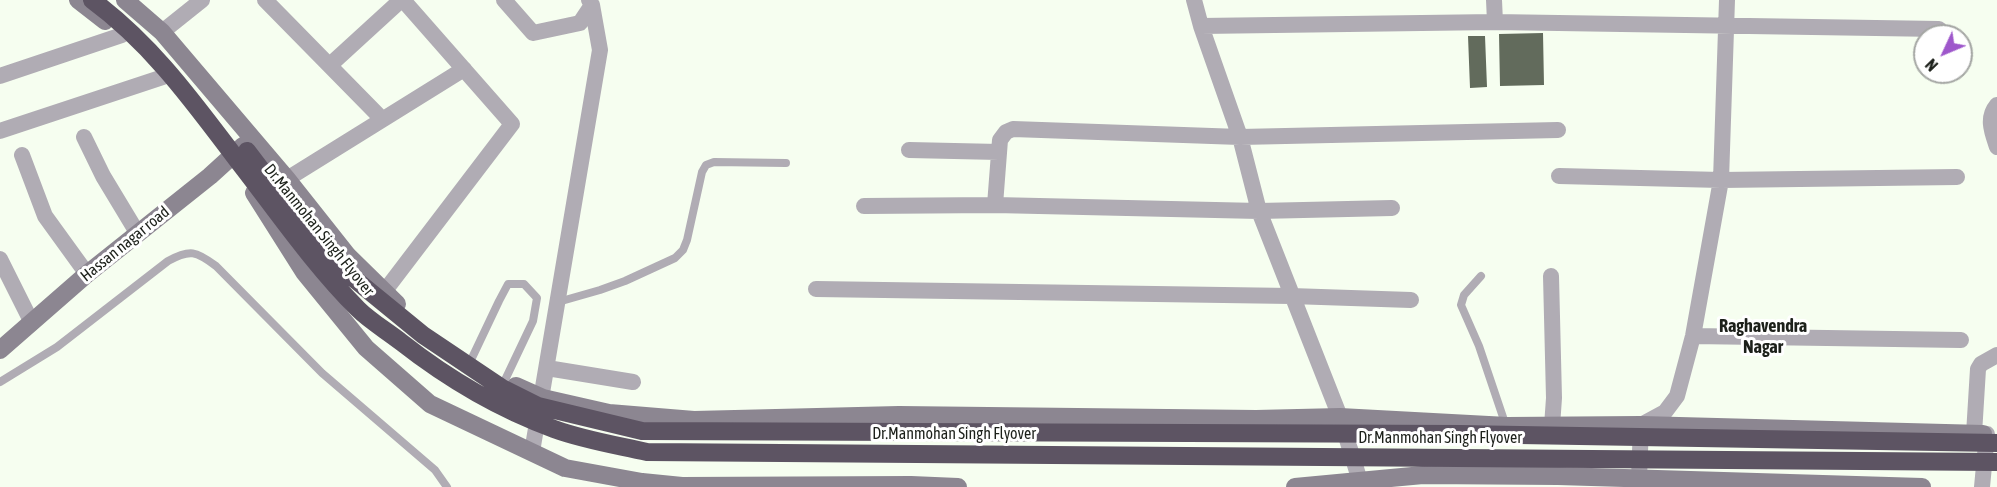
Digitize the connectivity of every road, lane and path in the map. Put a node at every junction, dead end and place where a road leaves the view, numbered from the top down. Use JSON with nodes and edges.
{"nodes":[{"id":1,"x":78,"y":0,"type":"edge"},
{"id":2,"x":92,"y":0,"type":"edge"},
{"id":3,"x":113,"y":0,"type":"edge"},
{"id":4,"x":125,"y":0,"type":"edge"},
{"id":5,"x":202,"y":0,"type":"edge"},
{"id":6,"x":265,"y":0,"type":"edge"},
{"id":7,"x":402,"y":0,"type":"edge"},
{"id":8,"x":504,"y":0,"type":"edge"},
{"id":9,"x":1194,"y":0,"type":"edge"},
{"id":10,"x":1494,"y":0,"type":"edge"},
{"id":11,"x":1727,"y":0,"type":"edge"},
{"id":12,"x":591,"y":2,"type":"edge"},
{"id":13,"x":1495,"y":22,"type":"junction"},
{"id":14,"x":1201,"y":26,"type":"junction"},
{"id":15,"x":1726,"y":26,"type":"junction"},
{"id":16,"x":1913,"y":29,"type":"edge"},
{"id":17,"x":162,"y":32,"type":"junction"},
{"id":18,"x":122,"y":35,"type":"junction"},
{"id":19,"x":330,"y":65,"type":"junction"},
{"id":20,"x":464,"y":69,"type":"junction"},
{"id":21,"x":0,"y":75,"type":"edge"},
{"id":22,"x":163,"y":76,"type":"junction"},
{"id":23,"x":1997,"y":105,"type":"edge"},
{"id":24,"x":382,"y":119,"type":"junction"},
{"id":25,"x":1557,"y":130,"type":"dead end"},
{"id":26,"x":0,"y":131,"type":"edge"},
{"id":27,"x":84,"y":137,"type":"dead end"},
{"id":28,"x":1240,"y":137,"type":"junction"},
{"id":29,"x":252,"y":139,"type":"junction"},
{"id":30,"x":1997,"y":147,"type":"edge"},
{"id":31,"x":909,"y":150,"type":"dead end"},
{"id":32,"x":999,"y":152,"type":"junction"},
{"id":33,"x":22,"y":154,"type":"dead end"},
{"id":34,"x":230,"y":157,"type":"junction"},
{"id":35,"x":786,"y":164,"type":"dead end"},
{"id":36,"x":1559,"y":176,"type":"dead end"},
{"id":37,"x":1957,"y":177,"type":"dead end"},
{"id":38,"x":287,"y":179,"type":"junction"},
{"id":39,"x":1720,"y":180,"type":"junction"},
{"id":40,"x":995,"y":205,"type":"junction"},
{"id":41,"x":864,"y":206,"type":"dead end"},
{"id":42,"x":1392,"y":208,"type":"dead end"},
{"id":43,"x":1259,"y":211,"type":"junction"},
{"id":44,"x":138,"y":234,"type":"junction"},
{"id":45,"x":0,"y":259,"type":"edge"},
{"id":46,"x":87,"y":274,"type":"junction"},
{"id":47,"x":1481,"y":276,"type":"dead end"},
{"id":48,"x":1551,"y":276,"type":"dead end"},
{"id":49,"x":816,"y":289,"type":"dead end"},
{"id":50,"x":384,"y":292,"type":"junction"},
{"id":51,"x":1291,"y":296,"type":"junction"},
{"id":52,"x":1411,"y":300,"type":"dead end"},
{"id":53,"x":558,"y":302,"type":"junction"},
{"id":54,"x":32,"y":323,"type":"junction"},
{"id":55,"x":1693,"y":336,"type":"junction"},
{"id":56,"x":1961,"y":340,"type":"dead end"},
{"id":57,"x":0,"y":350,"type":"edge"},
{"id":58,"x":1997,"y":355,"type":"edge"},
{"id":59,"x":471,"y":360,"type":"junction"},
{"id":60,"x":547,"y":368,"type":"junction"},
{"id":61,"x":505,"y":380,"type":"junction"},
{"id":62,"x":633,"y":381,"type":"dead end"},
{"id":63,"x":0,"y":382,"type":"edge"},
{"id":64,"x":543,"y":398,"type":"junction"},
{"id":65,"x":1340,"y":417,"type":"junction"},
{"id":66,"x":1641,"y":425,"type":"junction"},
{"id":67,"x":1507,"y":426,"type":"junction"},
{"id":68,"x":1552,"y":426,"type":"junction"},
{"id":69,"x":1866,"y":431,"type":"junction"},
{"id":70,"x":1989,"y":436,"type":"edge"},
{"id":71,"x":532,"y":452,"type":"junction"},
{"id":72,"x":1997,"y":462,"type":"edge"},
{"id":73,"x":1639,"y":479,"type":"junction"},
{"id":74,"x":1360,"y":481,"type":"junction"},
{"id":75,"x":1865,"y":485,"type":"junction"},
{"id":76,"x":447,"y":487,"type":"edge"},
{"id":77,"x":958,"y":487,"type":"edge"},
{"id":78,"x":1295,"y":487,"type":"edge"},
{"id":79,"x":1922,"y":487,"type":"edge"},
{"id":80,"x":1982,"y":487,"type":"edge"}],
"edges":[{"from":1,"to":18,"type":"street"},
{"from":2,"to":72,"type":"highway","name":"Dr.Manmohan Singh Flyover","bridge":true},
{"from":3,"to":70,"type":"highway","name":"Dr.Manmohan Singh Flyover","bridge":true},
{"from":4,"to":17,"type":"street"},
{"from":5,"to":17,"type":"street"},
{"from":6,"to":19,"type":"street"},
{"from":7,"to":19,"type":"street"},
{"from":7,"to":20,"type":"street"},
{"from":8,"to":12,"type":"street"},
{"from":9,"to":14,"type":"street"},
{"from":10,"to":13,"type":"street"},
{"from":11,"to":15,"type":"street"},
{"from":12,"to":53,"type":"street"},
{"from":13,"to":14,"type":"street"},
{"from":13,"to":15,"type":"street"},
{"from":14,"to":28,"type":"street"},
{"from":15,"to":16,"type":"street"},
{"from":15,"to":39,"type":"street"},
{"from":17,"to":29,"type":"street"},
{"from":18,"to":21,"type":"street"},
{"from":18,"to":22,"type":"street"},
{"from":19,"to":24,"type":"street"},
{"from":20,"to":24,"type":"street"},
{"from":20,"to":50,"type":"street"},
{"from":22,"to":26,"type":"street"},
{"from":22,"to":34,"type":"street"},
{"from":23,"to":30,"type":"street"},
{"from":24,"to":38,"type":"street"},
{"from":25,"to":28,"type":"street"},
{"from":27,"to":44,"type":"street"},
{"from":28,"to":32,"type":"street"},
{"from":28,"to":43,"type":"street"},
{"from":29,"to":34,"type":"street","name":"Hassan nagar road"},
{"from":29,"to":38,"type":"street"},
{"from":31,"to":32,"type":"street"},
{"from":32,"to":40,"type":"street"},
{"from":33,"to":46,"type":"street"},
{"from":34,"to":44,"type":"street","name":"Hassan nagar road"},
{"from":34,"to":71,"type":"street"},
{"from":35,"to":53,"type":"lane"},
{"from":36,"to":39,"type":"street"},
{"from":37,"to":39,"type":"street"},
{"from":38,"to":50,"type":"street"},
{"from":39,"to":55,"type":"street"},
{"from":40,"to":41,"type":"street"},
{"from":40,"to":43,"type":"street"},
{"from":42,"to":43,"type":"street"},
{"from":43,"to":51,"type":"street"},
{"from":44,"to":46,"type":"street","name":"Hassan nagar road"},
{"from":45,"to":54,"type":"street"},
{"from":46,"to":54,"type":"street","name":"Hassan nagar road"},
{"from":47,"to":67,"type":"lane"},
{"from":48,"to":68,"type":"street"},
{"from":49,"to":51,"type":"street"},
{"from":50,"to":59,"type":"street"},
{"from":51,"to":52,"type":"street"},
{"from":51,"to":65,"type":"street"},
{"from":53,"to":60,"type":"street"},
{"from":54,"to":57,"type":"street","name":"Hassan nagar road"},
{"from":55,"to":56,"type":"street"},
{"from":55,"to":66,"type":"street"},
{"from":58,"to":70,"type":"street"},
{"from":59,"to":61,"type":"street"},
{"from":59,"to":61,"type":"lane"},
{"from":60,"to":62,"type":"street"},
{"from":60,"to":64,"type":"street"},
{"from":61,"to":64,"type":"street"},
{"from":63,"to":76,"type":"lane"},
{"from":64,"to":65,"type":"street"},
{"from":64,"to":71,"type":"street"},
{"from":65,"to":67,"type":"street"},
{"from":65,"to":74,"type":"street"},
{"from":66,"to":68,"type":"street"},
{"from":66,"to":69,"type":"street"},
{"from":66,"to":73,"type":"street"},
{"from":67,"to":68,"type":"street"},
{"from":69,"to":70,"type":"street"},
{"from":69,"to":75,"type":"street"},
{"from":70,"to":80,"type":"street"},
{"from":71,"to":77,"type":"street"},
{"from":73,"to":74,"type":"street"},
{"from":73,"to":75,"type":"street"},
{"from":74,"to":78,"type":"street"},
{"from":75,"to":79,"type":"street"}]}
